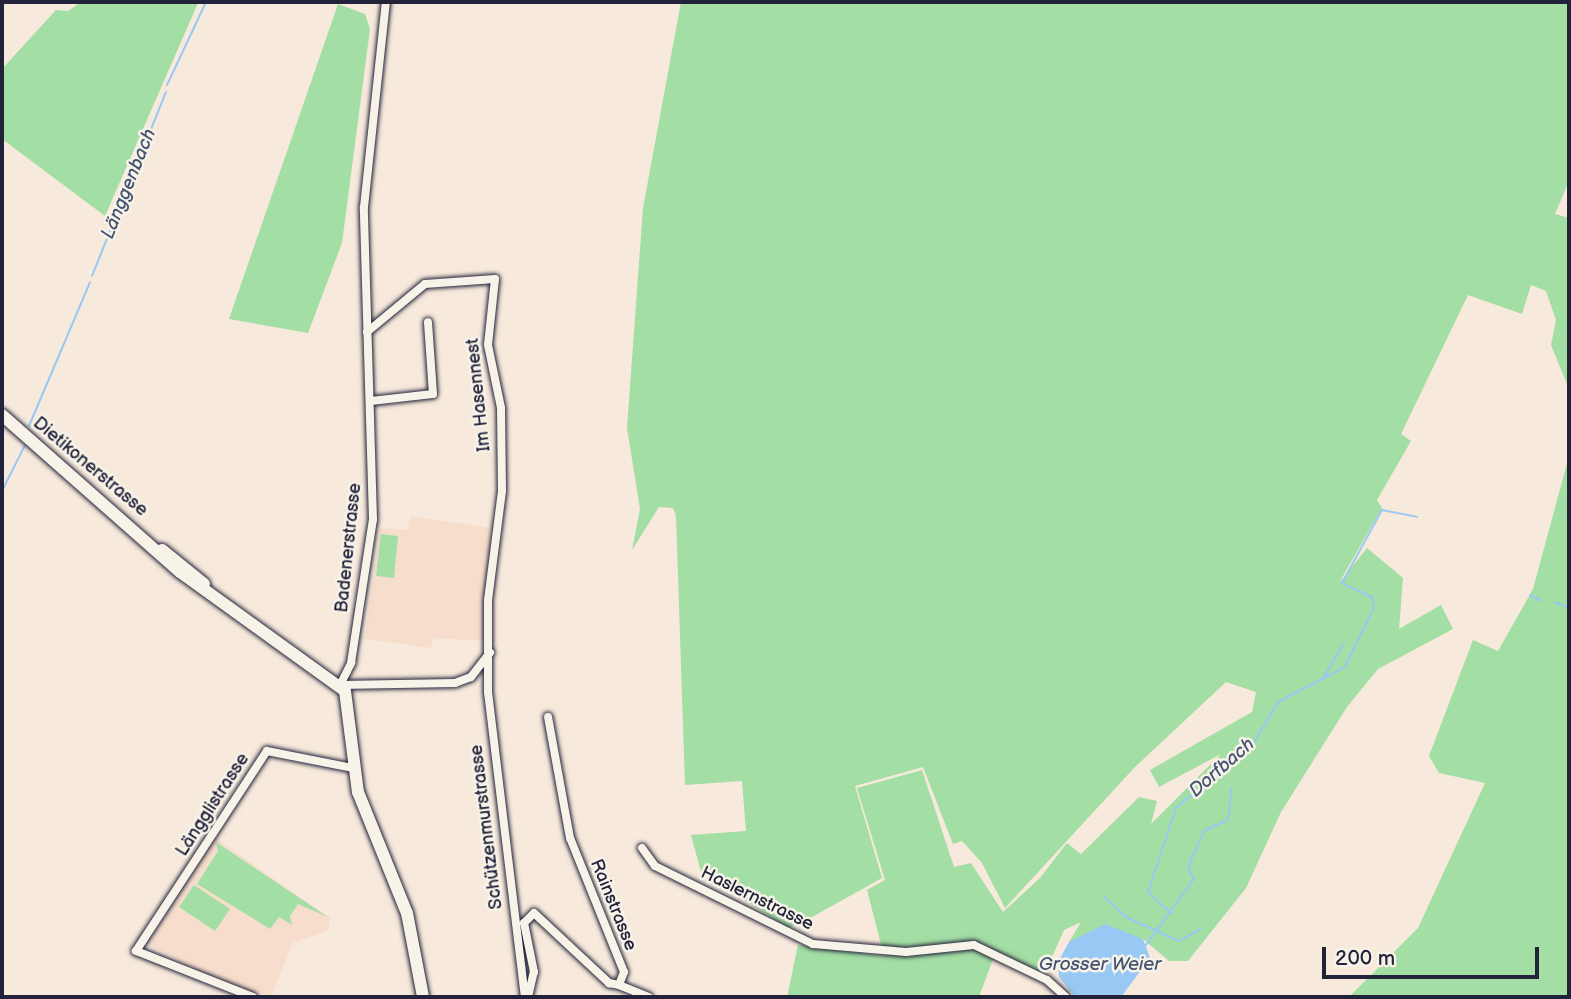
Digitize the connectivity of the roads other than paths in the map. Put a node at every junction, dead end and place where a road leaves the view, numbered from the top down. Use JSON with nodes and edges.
{"nodes":[{"id":1,"x":386,"y":2,"type":"edge"},
{"id":2,"x":428,"y":322,"type":"dead end"},
{"id":3,"x":367,"y":332,"type":"junction"},
{"id":4,"x":371,"y":401,"type":"junction"},
{"id":5,"x":2,"y":415,"type":"edge"},
{"id":6,"x":490,"y":653,"type":"junction"},
{"id":7,"x":340,"y":685,"type":"junction"},
{"id":8,"x":548,"y":717,"type":"dead end"},
{"id":9,"x":354,"y":768,"type":"junction"},
{"id":10,"x":642,"y":848,"type":"dead end"},
{"id":11,"x":619,"y":985,"type":"junction"},
{"id":12,"x":253,"y":997,"type":"edge"},
{"id":13,"x":423,"y":997,"type":"edge"},
{"id":14,"x":527,"y":997,"type":"edge"},
{"id":15,"x":649,"y":997,"type":"edge"},
{"id":16,"x":1066,"y":997,"type":"edge"}],
"edges":[{"from":1,"to":3,"type":"street","name":"Badenerstrasse"},
{"from":2,"to":4,"type":"street"},
{"from":3,"to":4,"type":"street","name":"Badenerstrasse"},
{"from":3,"to":6,"type":"street","name":"Im Hasennest"},
{"from":4,"to":7,"type":"street","name":"Badenerstrasse"},
{"from":5,"to":7,"type":"street","name":"Dietikonerstrasse"},
{"from":6,"to":7,"type":"street"},
{"from":6,"to":14,"type":"street","name":"Schützenmurstrasse"},
{"from":7,"to":9,"type":"street"},
{"from":8,"to":11,"type":"street","name":"Rainstrasse"},
{"from":9,"to":12,"type":"street","name":"Längglistrasse"},
{"from":9,"to":13,"type":"street"},
{"from":10,"to":16,"type":"street","name":"Haslernstrasse"},
{"from":11,"to":14,"type":"street"},
{"from":11,"to":15,"type":"street"}]}
